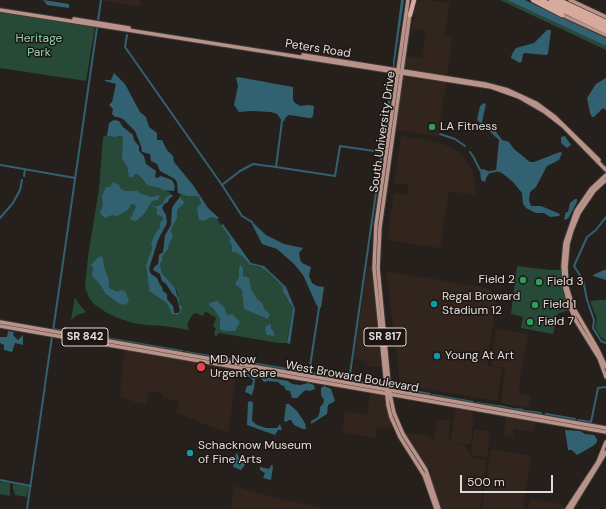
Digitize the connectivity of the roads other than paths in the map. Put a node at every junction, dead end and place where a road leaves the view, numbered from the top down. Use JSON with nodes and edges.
{"nodes":[{"id":1,"x":408,"y":0,"type":"edge"},
{"id":2,"x":413,"y":0,"type":"edge"},
{"id":3,"x":529,"y":0,"type":"edge"},
{"id":4,"x":533,"y":0,"type":"edge"},
{"id":5,"x":541,"y":0,"type":"edge"},
{"id":6,"x":551,"y":0,"type":"edge"},
{"id":7,"x":559,"y":0,"type":"edge"},
{"id":8,"x":570,"y":0,"type":"edge"},
{"id":9,"x":0,"y":9,"type":"edge"},
{"id":10,"x":410,"y":14,"type":"joint"},
{"id":11,"x":562,"y":15,"type":"junction"},
{"id":12,"x":606,"y":17,"type":"edge"},
{"id":13,"x":606,"y":22,"type":"edge"},
{"id":14,"x":606,"y":26,"type":"edge"},
{"id":15,"x":606,"y":31,"type":"edge"},
{"id":16,"x":606,"y":35,"type":"edge"},
{"id":17,"x":400,"y":71,"type":"junction"},
{"id":18,"x":449,"y":80,"type":"junction"},
{"id":19,"x":467,"y":83,"type":"junction"},
{"id":20,"x":390,"y":129,"type":"junction"},
{"id":21,"x":393,"y":134,"type":"junction"},
{"id":22,"x":606,"y":166,"type":"edge"},
{"id":23,"x":606,"y":170,"type":"edge"},
{"id":24,"x":606,"y":175,"type":"edge"},
{"id":25,"x":606,"y":180,"type":"edge"},
{"id":26,"x":584,"y":199,"type":"junction"},
{"id":27,"x":583,"y":206,"type":"junction"},
{"id":28,"x":376,"y":236,"type":"junction"},
{"id":29,"x":379,"y":241,"type":"junction"},
{"id":30,"x":376,"y":268,"type":"junction"},
{"id":31,"x":376,"y":287,"type":"junction"},
{"id":32,"x":570,"y":303,"type":"junction"},
{"id":33,"x":382,"y":316,"type":"junction"},
{"id":34,"x":0,"y":322,"type":"edge"},
{"id":35,"x":0,"y":326,"type":"edge"},
{"id":36,"x":26,"y":329,"type":"junction"},
{"id":37,"x":68,"y":334,"type":"junction"},
{"id":38,"x":63,"y":337,"type":"junction"},
{"id":39,"x":381,"y":339,"type":"junction"},
{"id":40,"x":166,"y":351,"type":"junction"},
{"id":41,"x":150,"y":352,"type":"junction"},
{"id":42,"x":387,"y":357,"type":"junction"},
{"id":43,"x":224,"y":365,"type":"junction"},
{"id":44,"x":245,"y":365,"type":"junction"},
{"id":45,"x":606,"y":367,"type":"edge"},
{"id":46,"x":297,"y":374,"type":"junction"},
{"id":47,"x":292,"y":377,"type":"junction"},
{"id":48,"x":606,"y":377,"type":"edge"},
{"id":49,"x":388,"y":391,"type":"junction"},
{"id":50,"x":606,"y":428,"type":"edge"},
{"id":51,"x":606,"y":432,"type":"edge"},
{"id":52,"x":402,"y":440,"type":"junction"},
{"id":53,"x":407,"y":441,"type":"junction"},
{"id":54,"x":606,"y":442,"type":"edge"},
{"id":55,"x":606,"y":452,"type":"edge"},
{"id":56,"x":570,"y":508,"type":"edge"},
{"id":57,"x":438,"y":509,"type":"edge"}],
"edges":[{"from":1,"to":17,"type":"main road","name":"South University Drive","number":"SR 817"},
{"from":2,"to":10,"type":"highway"},
{"from":3,"to":11,"type":"main road"},
{"from":4,"to":11,"type":"highway"},
{"from":5,"to":15,"type":"highway"},
{"from":6,"to":14,"type":"highway"},
{"from":7,"to":13,"type":"highway"},
{"from":8,"to":12,"type":"main road"},
{"from":9,"to":17,"type":"main road","name":"Peters Road"},
{"from":10,"to":17,"type":"main road","name":"South University Drive","number":"SR 817"},
{"from":11,"to":16,"type":"main road"},
{"from":17,"to":18,"type":"main road","name":"Peters Road"},
{"from":17,"to":20,"type":"main road","name":"South University Drive","number":"SR 817"},
{"from":17,"to":21,"type":"main road","name":"South University Drive","number":"SR 817"},
{"from":17,"to":22,"type":"main road","name":"Peters Road"},
{"from":18,"to":19,"type":"main road","name":"Peters Road"},
{"from":18,"to":19,"type":"main road"},
{"from":19,"to":23,"type":"main road","name":"Peters Road"},
{"from":20,"to":21,"type":"main road"},
{"from":20,"to":28,"type":"main road","name":"South University Drive","number":"SR 817"},
{"from":21,"to":29,"type":"main road","name":"South University Drive","number":"SR 817"},
{"from":24,"to":26,"type":"main road"},
{"from":25,"to":27,"type":"main road"},
{"from":26,"to":27,"type":"main road"},
{"from":26,"to":32,"type":"main road"},
{"from":27,"to":32,"type":"main road"},
{"from":28,"to":29,"type":"main road"},
{"from":28,"to":30,"type":"main road","name":"South University Drive","number":"SR 817"},
{"from":29,"to":30,"type":"main road","name":"South University Drive","number":"SR 817"},
{"from":30,"to":31,"type":"main road","number":"SR 817"},
{"from":30,"to":33,"type":"main road","number":"SR 817"},
{"from":31,"to":33,"type":"main road"},
{"from":31,"to":39,"type":"main road","number":"SR 817"},
{"from":32,"to":45,"type":"main road"},
{"from":32,"to":48,"type":"main road"},
{"from":33,"to":42,"type":"main road","number":"SR 817"},
{"from":34,"to":36,"type":"main road","name":"West Broward Boulevard","number":"SR 842"},
{"from":35,"to":36,"type":"main road","name":"West Broward Boulevard","number":"SR 842"},
{"from":36,"to":37,"type":"main road","name":"West Broward Boulevard","number":"SR 842"},
{"from":36,"to":38,"type":"main road","name":"West Broward Boulevard","number":"SR 842"},
{"from":37,"to":38,"type":"main road"},
{"from":37,"to":40,"type":"main road","name":"West Broward Boulevard","number":"SR 842"},
{"from":38,"to":41,"type":"main road","name":"West Broward Boulevard","number":"SR 842"},
{"from":39,"to":42,"type":"main road"},
{"from":39,"to":49,"type":"main road","number":"SR 817"},
{"from":40,"to":41,"type":"main road"},
{"from":40,"to":44,"type":"main road","name":"West Broward Boulevard","number":"SR 842"},
{"from":41,"to":43,"type":"main road","name":"West Broward Boulevard","number":"SR 842"},
{"from":42,"to":49,"type":"main road","number":"SR 817"},
{"from":43,"to":44,"type":"main road"},
{"from":43,"to":47,"type":"main road","name":"West Broward Boulevard","number":"SR 842"},
{"from":44,"to":46,"type":"main road","name":"West Broward Boulevard","number":"SR 842"},
{"from":46,"to":47,"type":"main road"},
{"from":46,"to":49,"type":"main road","name":"West Broward Boulevard","number":"SR 842"},
{"from":47,"to":49,"type":"main road","name":"West Broward Boulevard","number":"SR 842"},
{"from":49,"to":50,"type":"main road","name":"West Broward Boulevard"},
{"from":49,"to":51,"type":"main road","name":"West Broward Boulevard"},
{"from":49,"to":52,"type":"main road","number":"SR 817"},
{"from":49,"to":53,"type":"main road","number":"SR 817"},
{"from":52,"to":53,"type":"main road"},
{"from":52,"to":57,"type":"main road","number":"SR 817"},
{"from":53,"to":57,"type":"main road","number":"SR 817"},
{"from":54,"to":56,"type":"main road"},
{"from":55,"to":56,"type":"main road"}]}
